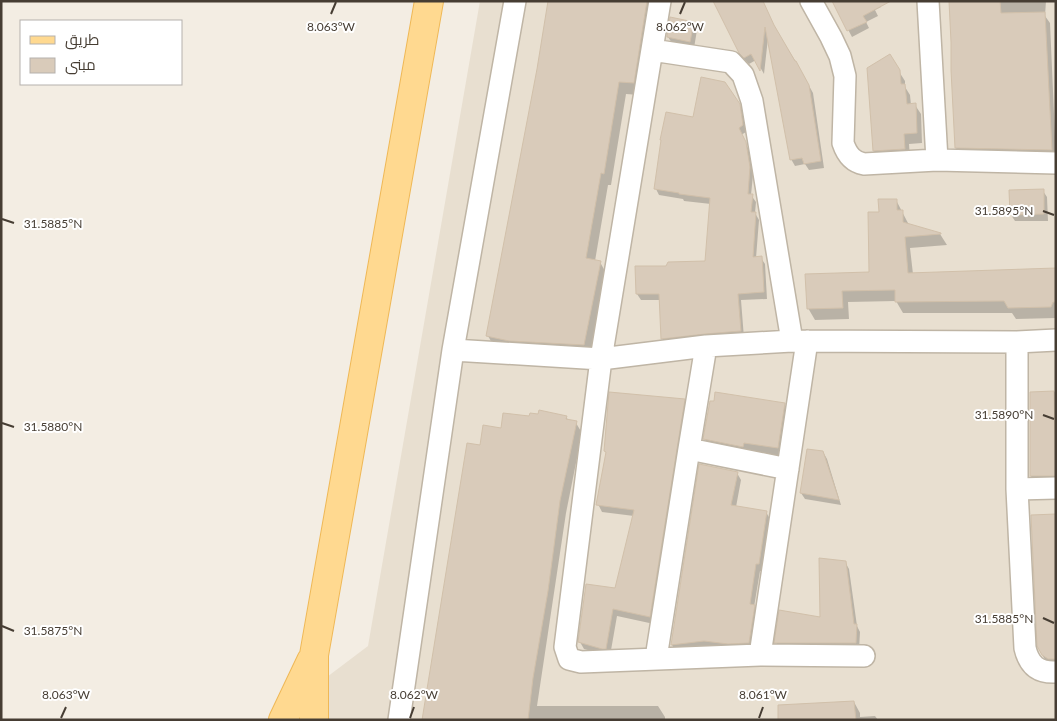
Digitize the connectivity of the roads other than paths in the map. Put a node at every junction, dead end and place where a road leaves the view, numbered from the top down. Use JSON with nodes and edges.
{"nodes":[{"id":1,"x":429,"y":1,"type":"edge"},
{"id":2,"x":515,"y":1,"type":"edge"},
{"id":3,"x":660,"y":1,"type":"edge"},
{"id":4,"x":811,"y":1,"type":"edge"},
{"id":5,"x":928,"y":1,"type":"edge"},
{"id":6,"x":652,"y":50,"type":"junction"},
{"id":7,"x":937,"y":160,"type":"junction"},
{"id":8,"x":1056,"y":163,"type":"edge"},
{"id":9,"x":1056,"y":340,"type":"edge"},
{"id":10,"x":800,"y":341,"type":"junction"},
{"id":11,"x":1016,"y":342,"type":"junction"},
{"id":12,"x":706,"y":346,"type":"junction"},
{"id":13,"x":453,"y":350,"type":"junction"},
{"id":14,"x":601,"y":359,"type":"junction"},
{"id":15,"x":689,"y":448,"type":"junction"},
{"id":16,"x":788,"y":469,"type":"junction"},
{"id":17,"x":1056,"y":488,"type":"edge"},
{"id":18,"x":1017,"y":489,"type":"junction"},
{"id":19,"x":314,"y":655,"type":"junction"},
{"id":20,"x":760,"y":655,"type":"junction"},
{"id":21,"x":864,"y":656,"type":"dead end"},
{"id":22,"x":656,"y":658,"type":"junction"},
{"id":23,"x":1056,"y":672,"type":"edge"},
{"id":24,"x":283,"y":720,"type":"edge"},
{"id":25,"x":314,"y":720,"type":"edge"},
{"id":26,"x":399,"y":720,"type":"edge"}],
"edges":[{"from":1,"to":19,"type":"main road"},
{"from":2,"to":13,"type":"street"},
{"from":3,"to":6,"type":"street"},
{"from":4,"to":7,"type":"street"},
{"from":5,"to":7,"type":"street"},
{"from":6,"to":10,"type":"street"},
{"from":6,"to":14,"type":"street"},
{"from":7,"to":8,"type":"street"},
{"from":9,"to":11,"type":"street"},
{"from":10,"to":11,"type":"street"},
{"from":10,"to":12,"type":"street"},
{"from":10,"to":16,"type":"street"},
{"from":11,"to":18,"type":"street"},
{"from":12,"to":14,"type":"street"},
{"from":12,"to":15,"type":"street"},
{"from":13,"to":14,"type":"street"},
{"from":13,"to":26,"type":"street"},
{"from":14,"to":22,"type":"street"},
{"from":15,"to":16,"type":"street"},
{"from":15,"to":22,"type":"street"},
{"from":16,"to":20,"type":"street"},
{"from":17,"to":18,"type":"street"},
{"from":18,"to":23,"type":"street"},
{"from":19,"to":24,"type":"main road"},
{"from":19,"to":25,"type":"main road"},
{"from":20,"to":21,"type":"street"},
{"from":20,"to":22,"type":"street"}]}
